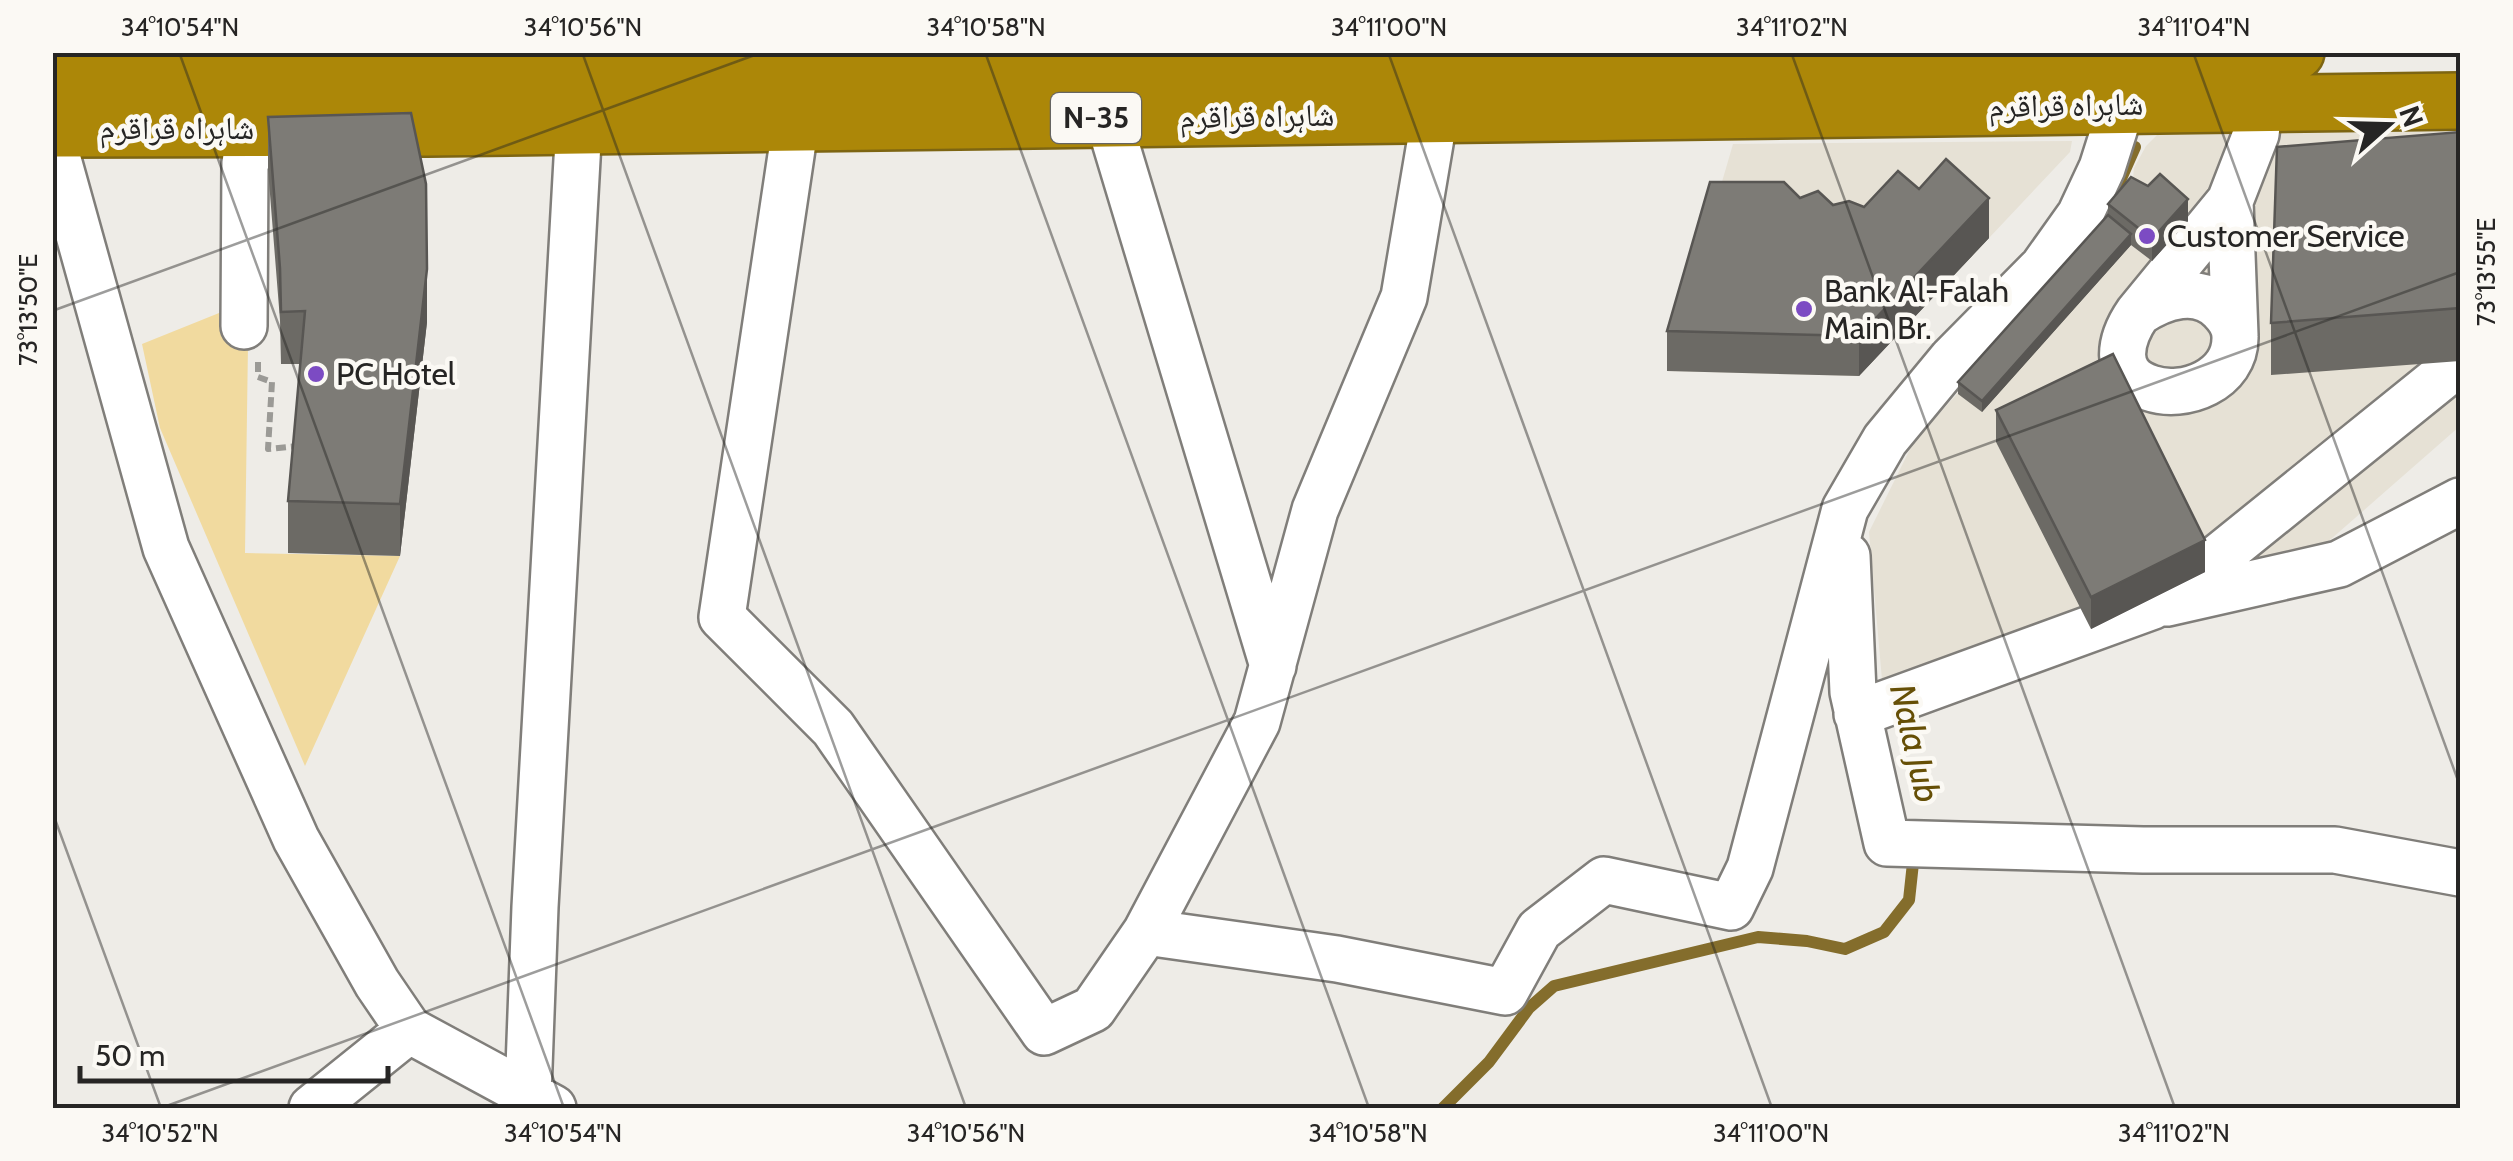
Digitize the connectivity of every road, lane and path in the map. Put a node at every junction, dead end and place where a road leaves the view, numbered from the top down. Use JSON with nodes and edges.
{"nodes":[{"id":1,"x":1996,"y":55,"type":"edge"},
{"id":2,"x":1918,"y":56,"type":"edge"},
{"id":3,"x":1626,"y":58,"type":"edge"},
{"id":4,"x":1144,"y":60,"type":"edge"},
{"id":5,"x":1314,"y":61,"type":"edge"},
{"id":6,"x":892,"y":62,"type":"edge"},
{"id":7,"x":2136,"y":74,"type":"edge"},
{"id":8,"x":52,"y":78,"type":"edge"},
{"id":9,"x":2253,"y":78,"type":"edge"},
{"id":10,"x":2460,"y":100,"type":"edge"},
{"id":11,"x":1435,"y":114,"type":"junction"},
{"id":12,"x":1108,"y":118,"type":"junction"},
{"id":13,"x":796,"y":122,"type":"junction"},
{"id":14,"x":579,"y":124,"type":"junction"},
{"id":15,"x":52,"y":129,"type":"edge"},
{"id":16,"x":52,"y":138,"type":"edge"},
{"id":17,"x":229,"y":145,"type":"junction"},
{"id":18,"x":2230,"y":201,"type":"junction"},
{"id":19,"x":2138,"y":313,"type":"junction"},
{"id":20,"x":244,"y":326,"type":"joint"},
{"id":21,"x":2235,"y":335,"type":"junction"},
{"id":22,"x":2460,"y":362,"type":"edge"},
{"id":23,"x":298,"y":446,"type":"edge"},
{"id":24,"x":2460,"y":501,"type":"edge"},
{"id":25,"x":1844,"y":509,"type":"junction"},
{"id":26,"x":2152,"y":606,"type":"junction"},
{"id":27,"x":1273,"y":666,"type":"junction"},
{"id":28,"x":1857,"y":714,"type":"junction"},
{"id":29,"x":2460,"y":872,"type":"edge"},
{"id":30,"x":1146,"y":932,"type":"junction"},
{"id":31,"x":409,"y":1030,"type":"junction"},
{"id":32,"x":541,"y":1102,"type":"edge"},
{"id":33,"x":312,"y":1108,"type":"edge"}],
"edges":[{"from":1,"to":2,"type":"highway","name":"شاہراہ قراقرم","number":"N-35"},
{"from":1,"to":7,"type":"highway","name":"شاہراہ قراقرم","number":"N-35"},
{"from":2,"to":3,"type":"highway","name":"شاہراہ قراقرم","number":"N-35"},
{"from":3,"to":5,"type":"highway","name":"شاہراہ قراقرم","number":"N-35"},
{"from":4,"to":5,"type":"highway","name":"شاہراہ قراقرم","number":"N-35"},
{"from":4,"to":6,"type":"highway","name":"شاہراہ قراقرم","number":"N-35"},
{"from":6,"to":8,"type":"highway","name":"شاہراہ قراقرم","number":"N-35"},
{"from":7,"to":9,"type":"highway","name":"شاہراہ قراقرم","number":"N-35"},
{"from":7,"to":11,"type":"highway","name":"شاہراہ قراقرم","number":"N-35"},
{"from":7,"to":25,"type":"street"},
{"from":9,"to":10,"type":"highway","name":"شاہراہ قراقرم","number":"N-35"},
{"from":9,"to":18,"type":"street"},
{"from":11,"to":12,"type":"highway","name":"شاہراہ قراقرم","number":"N-35"},
{"from":11,"to":27,"type":"street"},
{"from":12,"to":13,"type":"highway","name":"شاہراہ قراقرم","number":"N-35"},
{"from":12,"to":27,"type":"street"},
{"from":13,"to":14,"type":"highway","name":"شاہراہ قراقرم","number":"N-35"},
{"from":13,"to":30,"type":"street"},
{"from":14,"to":17,"type":"highway","name":"شاہراہ قراقرم","number":"N-35"},
{"from":14,"to":32,"type":"street"},
{"from":15,"to":17,"type":"highway","name":"شاہراہ قراقرم","number":"N-35"},
{"from":16,"to":31,"type":"street"},
{"from":17,"to":20,"type":"street"},
{"from":18,"to":19,"type":"street"},
{"from":18,"to":21,"type":"street"},
{"from":19,"to":21,"type":"street"},
{"from":19,"to":21,"type":"street"},
{"from":20,"to":23,"type":"path"},
{"from":22,"to":26,"type":"street"},
{"from":24,"to":26,"type":"street"},
{"from":25,"to":28,"type":"street"},
{"from":25,"to":30,"type":"street"},
{"from":26,"to":28,"type":"street"},
{"from":27,"to":30,"type":"street"},
{"from":28,"to":29,"type":"street"},
{"from":31,"to":32,"type":"street"},
{"from":31,"to":33,"type":"street"}]}
